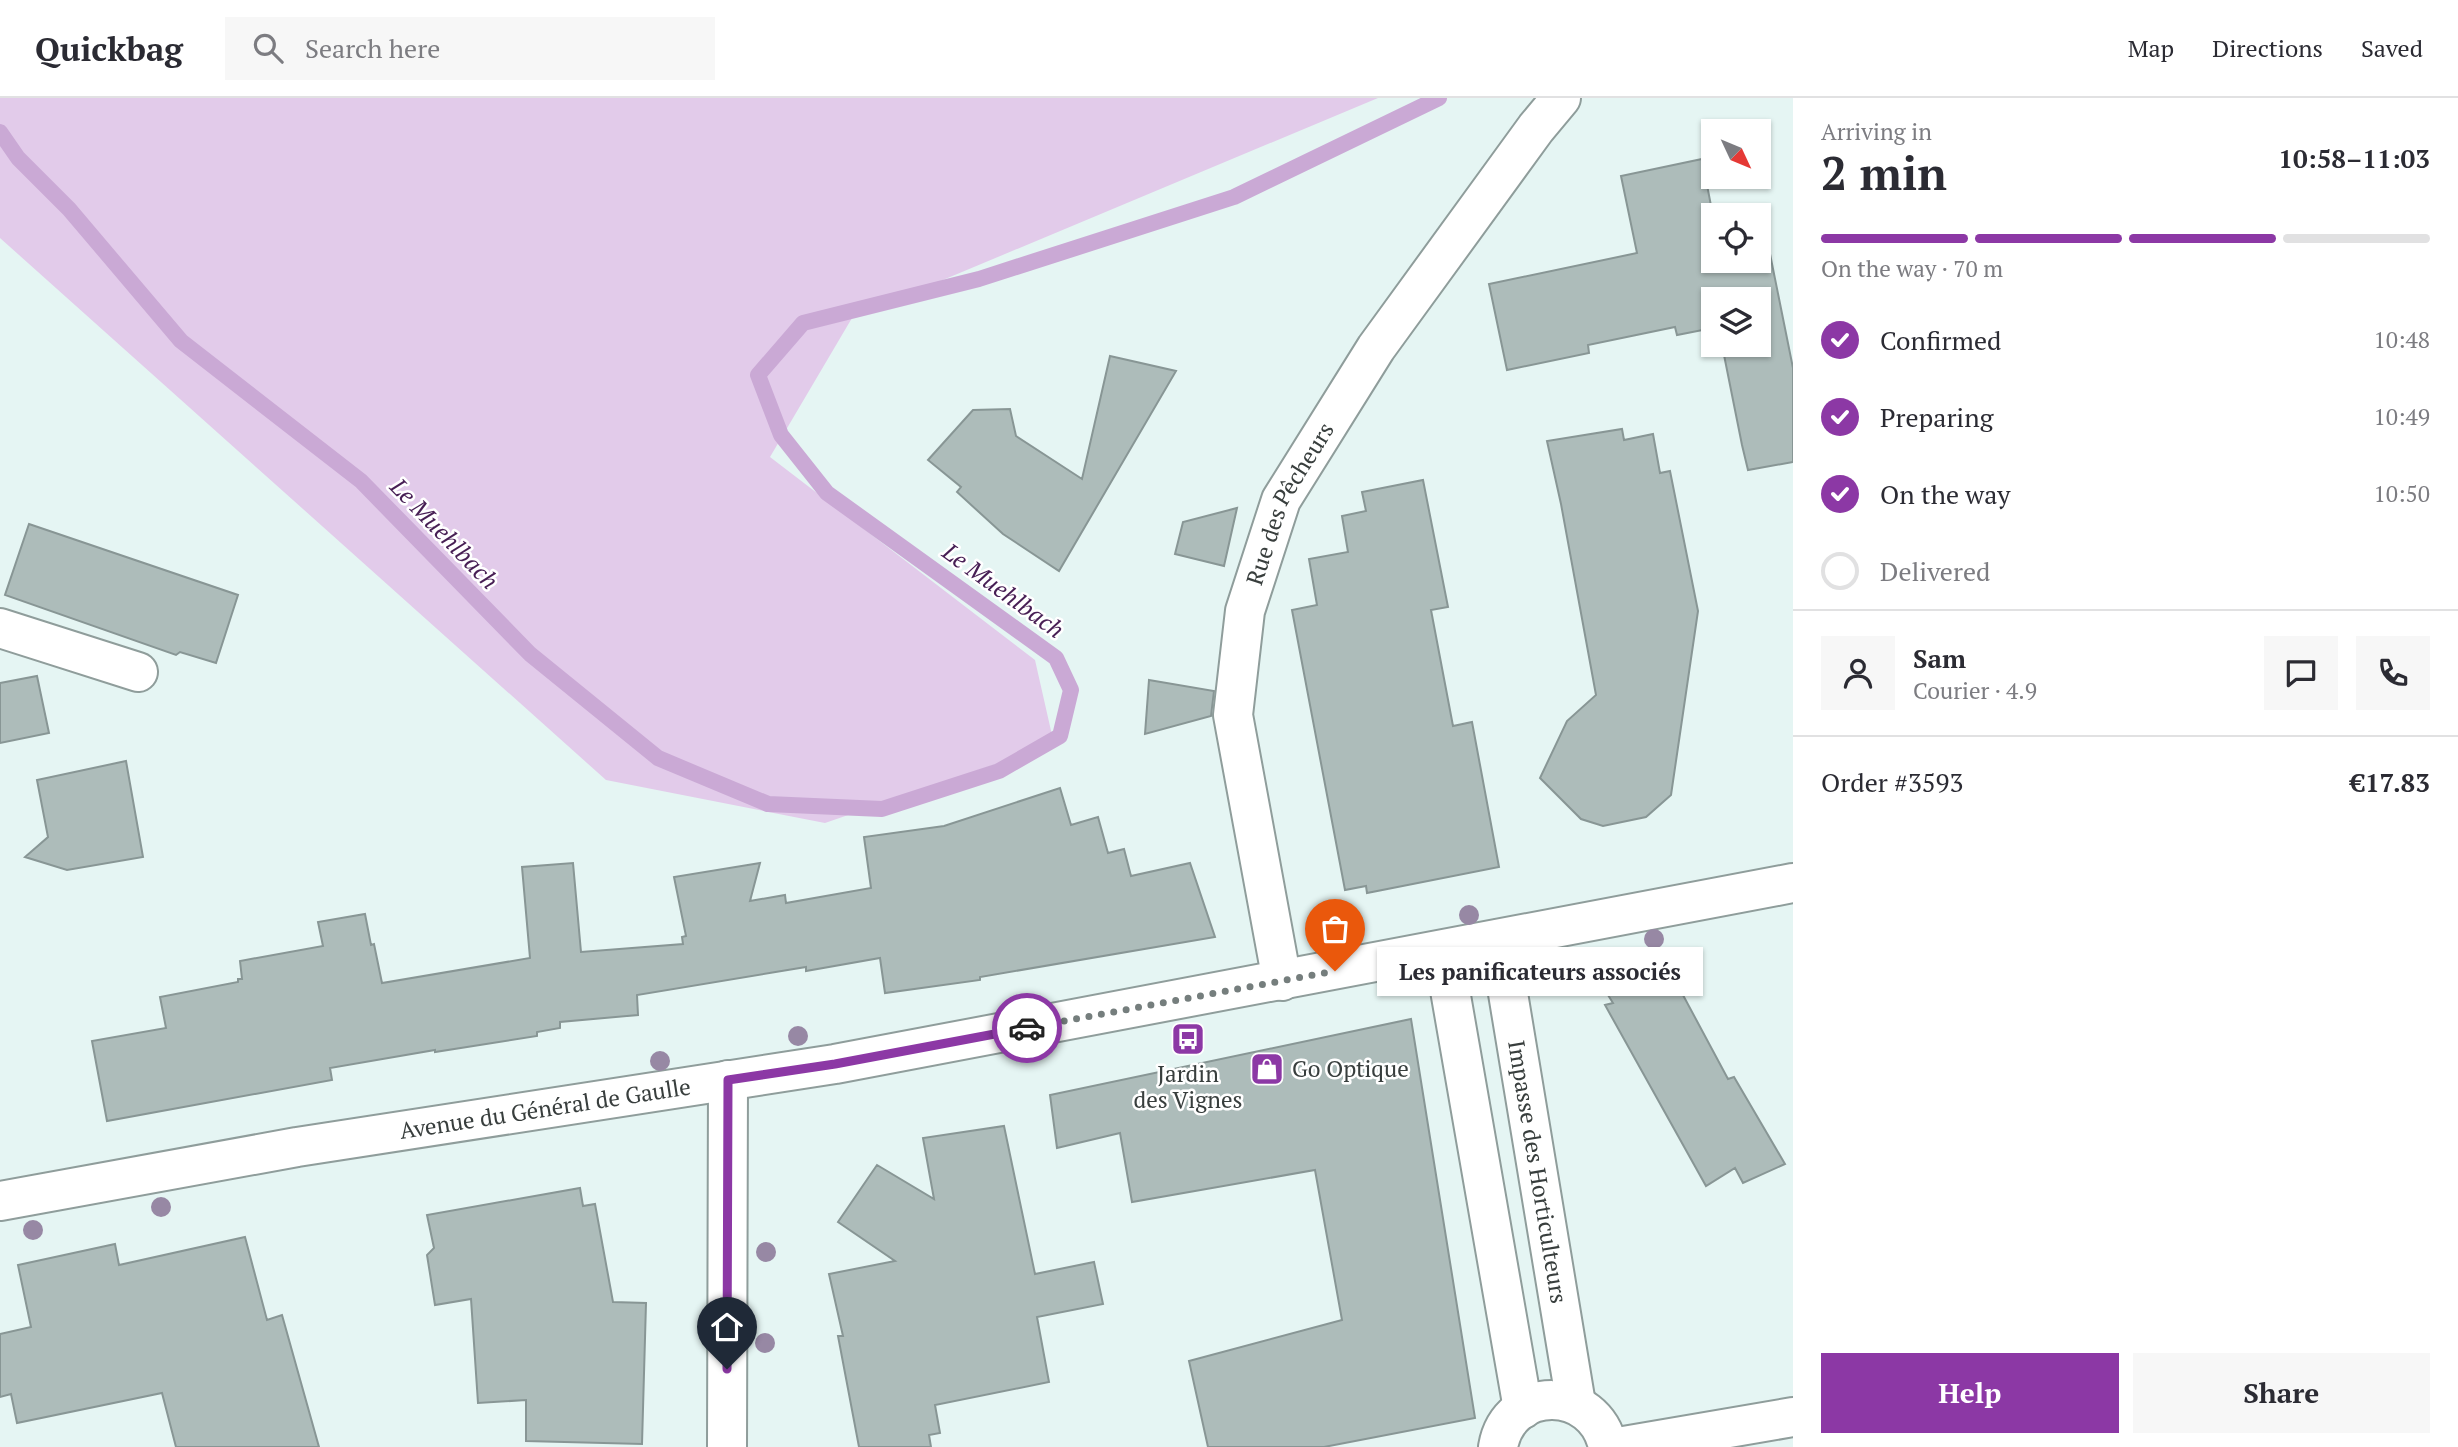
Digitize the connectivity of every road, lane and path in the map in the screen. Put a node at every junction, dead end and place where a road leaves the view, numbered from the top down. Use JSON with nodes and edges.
{"nodes":[{"id":1,"x":1561,"y":98,"type":"edge"},
{"id":2,"x":0,"y":628,"type":"edge"},
{"id":3,"x":138,"y":673,"type":"dead end"},
{"id":4,"x":1793,"y":883,"type":"edge"},
{"id":5,"x":1499,"y":939,"type":"junction"},
{"id":6,"x":1443,"y":950,"type":"junction"},
{"id":7,"x":1282,"y":981,"type":"junction"},
{"id":8,"x":728,"y":1080,"type":"junction"},
{"id":9,"x":0,"y":1201,"type":"edge"},
{"id":10,"x":1576,"y":1404,"type":"junction"},
{"id":11,"x":1523,"y":1409,"type":"junction"},
{"id":12,"x":1793,"y":1417,"type":"edge"},
{"id":13,"x":727,"y":1447,"type":"edge"},
{"id":14,"x":1498,"y":1447,"type":"edge"},
{"id":15,"x":1608,"y":1447,"type":"edge"},
{"id":16,"x":1618,"y":1447,"type":"edge"}],
"edges":[{"from":1,"to":7,"type":"street","name":"Rue des Pêcheurs"},
{"from":2,"to":3,"type":"street"},
{"from":4,"to":5,"type":"street","name":"Avenue du Général de Gaulle"},
{"from":5,"to":6,"type":"street","name":"Avenue du Général de Gaulle"},
{"from":5,"to":10,"type":"street","name":"Impasse des Horticulteurs"},
{"from":6,"to":7,"type":"street","name":"Avenue du Général de Gaulle"},
{"from":6,"to":11,"type":"street"},
{"from":7,"to":8,"type":"street","name":"Avenue du Général de Gaulle"},
{"from":8,"to":9,"type":"street","name":"Avenue du Général de Gaulle"},
{"from":8,"to":13,"type":"street"},
{"from":10,"to":11,"type":"street"},
{"from":10,"to":15,"type":"street"},
{"from":11,"to":14,"type":"street"},
{"from":12,"to":16,"type":"street"}]}
